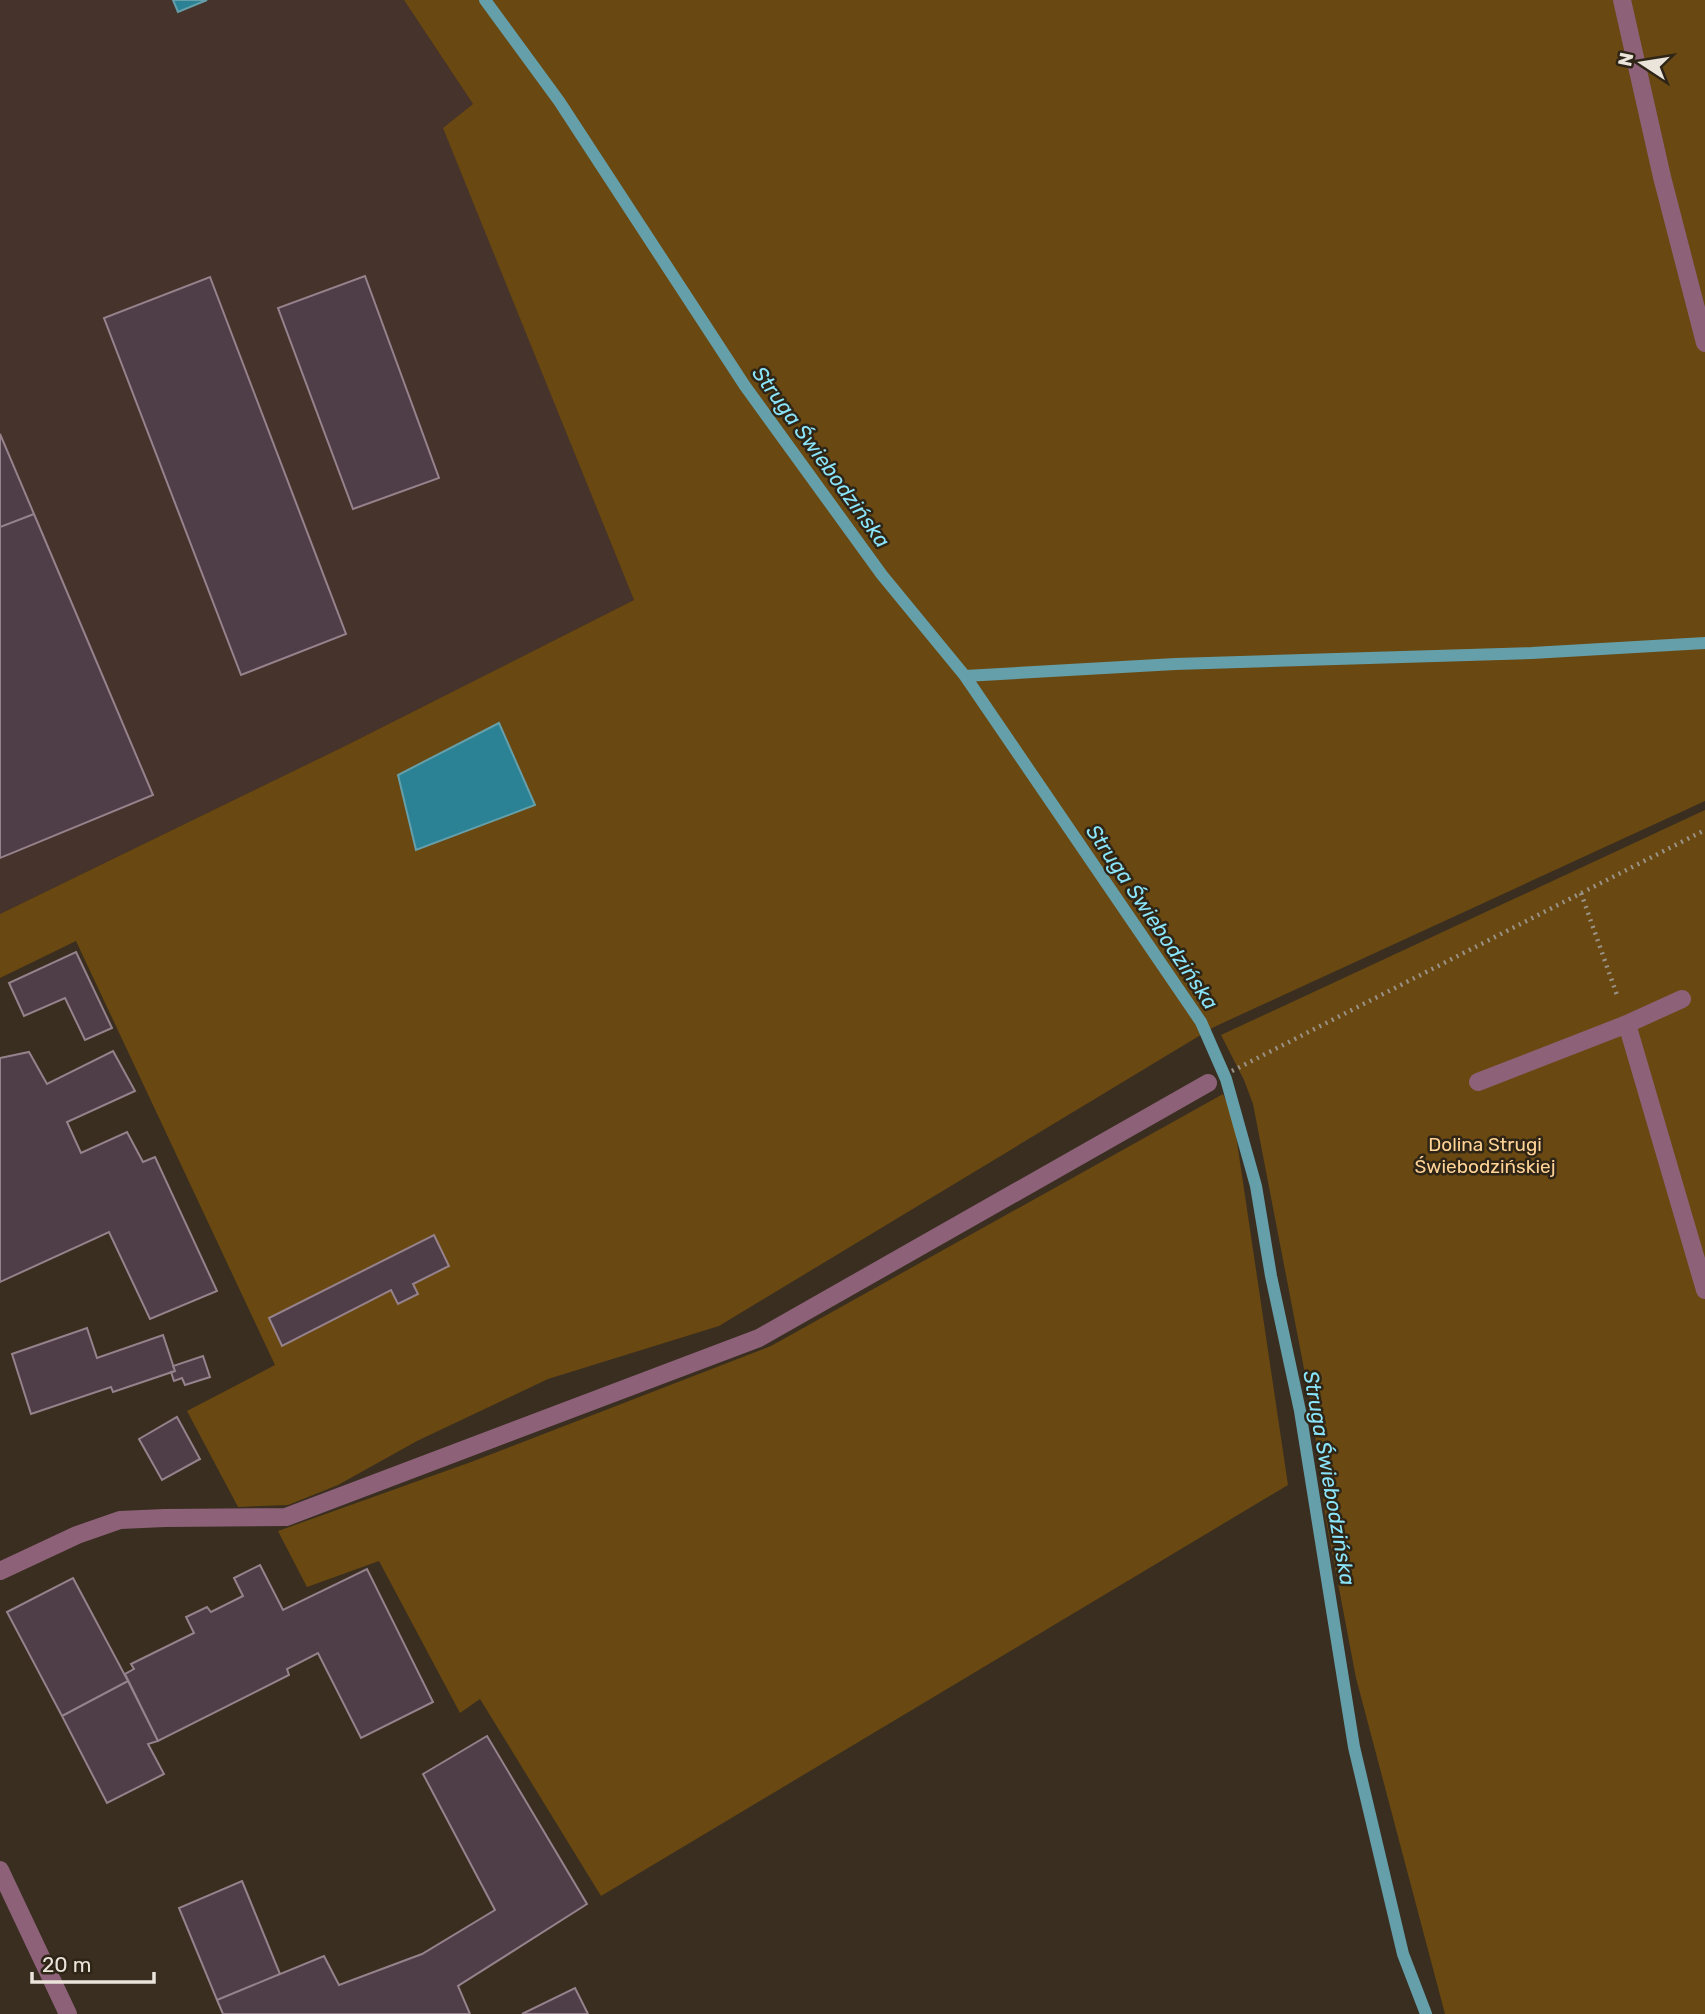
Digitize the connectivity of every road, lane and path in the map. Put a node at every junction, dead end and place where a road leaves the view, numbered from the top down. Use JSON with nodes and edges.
{"nodes":[{"id":1,"x":1622,"y":0,"type":"edge"},
{"id":2,"x":1705,"y":343,"type":"edge"},
{"id":3,"x":1705,"y":830,"type":"edge"},
{"id":4,"x":1581,"y":893,"type":"junction"},
{"id":5,"x":1682,"y":999,"type":"dead end"},
{"id":6,"x":1627,"y":1024,"type":"junction"},
{"id":7,"x":1241,"y":1067,"type":"dead end"},
{"id":8,"x":1478,"y":1082,"type":"dead end"},
{"id":9,"x":1208,"y":1083,"type":"dead end"},
{"id":10,"x":1705,"y":1290,"type":"edge"},
{"id":11,"x":0,"y":1571,"type":"edge"},
{"id":12,"x":0,"y":1870,"type":"edge"},
{"id":13,"x":68,"y":2014,"type":"edge"}],
"edges":[{"from":1,"to":2,"type":"street"},
{"from":3,"to":4,"type":"path"},
{"from":4,"to":6,"type":"path"},
{"from":4,"to":7,"type":"path"},
{"from":5,"to":6,"type":"street"},
{"from":6,"to":8,"type":"street"},
{"from":6,"to":10,"type":"street"},
{"from":9,"to":11,"type":"street"},
{"from":12,"to":13,"type":"street"}]}
